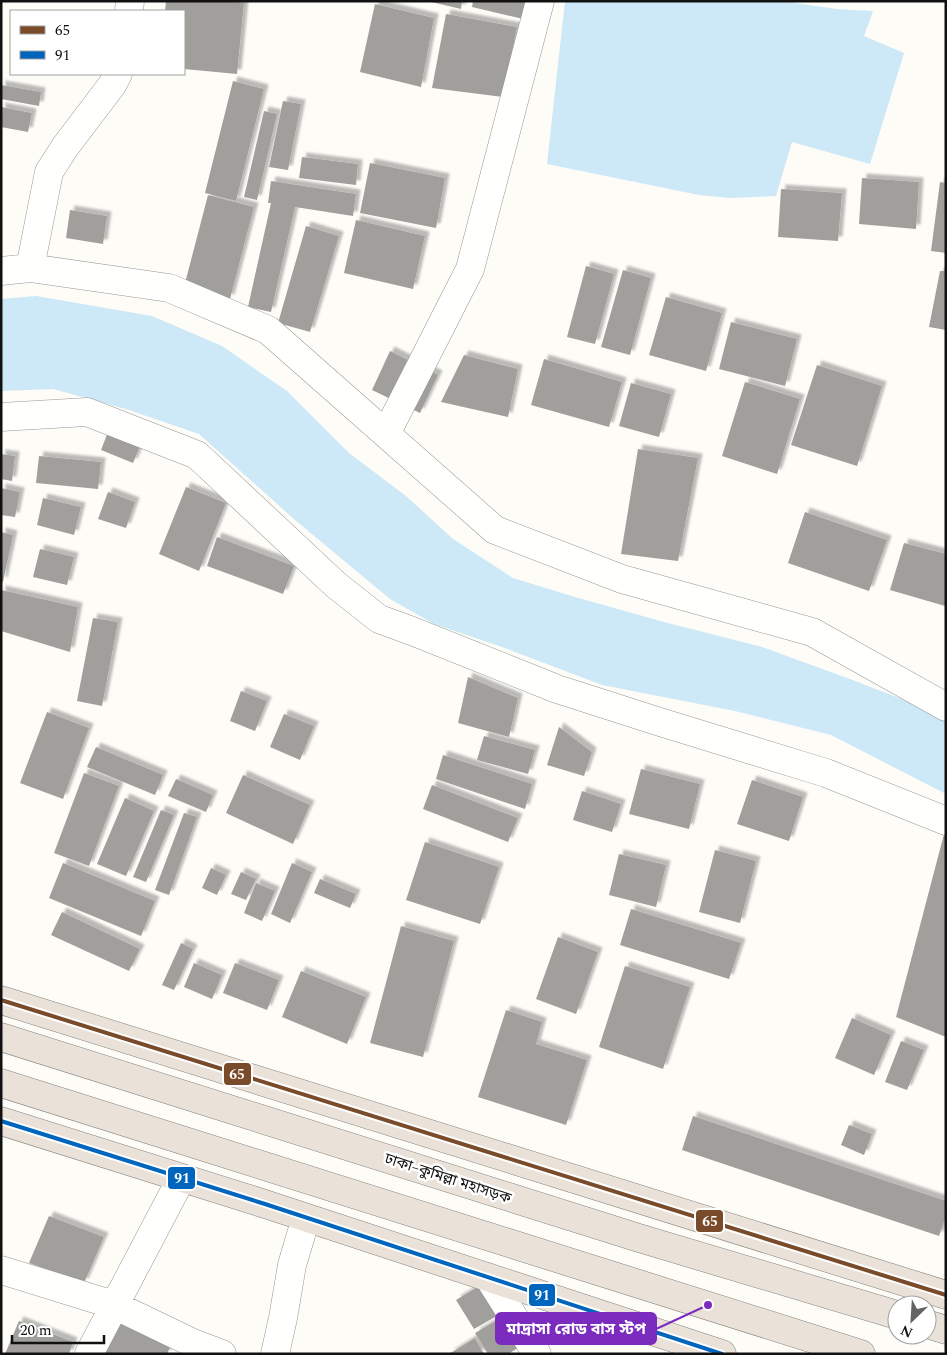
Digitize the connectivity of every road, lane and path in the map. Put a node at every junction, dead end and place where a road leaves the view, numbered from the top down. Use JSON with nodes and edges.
{"nodes":[{"id":1,"x":540,"y":1,"type":"edge"},
{"id":2,"x":117,"y":75,"type":"edge"},
{"id":3,"x":30,"y":268,"type":"junction"},
{"id":4,"x":1,"y":271,"type":"edge"},
{"id":5,"x":1,"y":417,"type":"edge"},
{"id":6,"x":386,"y":434,"type":"junction"},
{"id":7,"x":946,"y":707,"type":"edge"},
{"id":8,"x":946,"y":821,"type":"edge"},
{"id":9,"x":1,"y":1000,"type":"edge"},
{"id":10,"x":1,"y":1037,"type":"edge"},
{"id":11,"x":1,"y":1083,"type":"edge"},
{"id":12,"x":1,"y":1121,"type":"edge"},
{"id":13,"x":181,"y":1179,"type":"junction"},
{"id":14,"x":306,"y":1218,"type":"junction"},
{"id":15,"x":1,"y":1270,"type":"edge"},
{"id":16,"x":490,"y":1278,"type":"junction"},
{"id":17,"x":946,"y":1295,"type":"edge"},
{"id":18,"x":114,"y":1305,"type":"junction"},
{"id":19,"x":887,"y":1312,"type":"edge"},
{"id":20,"x":90,"y":1354,"type":"edge"},
{"id":21,"x":222,"y":1354,"type":"edge"},
{"id":22,"x":275,"y":1354,"type":"edge"},
{"id":23,"x":537,"y":1354,"type":"edge"},
{"id":24,"x":722,"y":1354,"type":"edge"},
{"id":25,"x":861,"y":1354,"type":"edge"}],
"edges":[{"from":1,"to":6,"type":"street"},
{"from":2,"to":3,"type":"street"},
{"from":3,"to":4,"type":"street"},
{"from":3,"to":6,"type":"street"},
{"from":5,"to":8,"type":"street"},
{"from":6,"to":7,"type":"street"},
{"from":9,"to":17,"type":"highway"},
{"from":10,"to":19,"type":"highway","name":"ঢাকা–কুমিল্লা মহাসড়ক"},
{"from":11,"to":25,"type":"highway"},
{"from":12,"to":13,"type":"highway"},
{"from":13,"to":14,"type":"highway"},
{"from":13,"to":18,"type":"street"},
{"from":14,"to":16,"type":"highway"},
{"from":14,"to":22,"type":"street"},
{"from":15,"to":18,"type":"street"},
{"from":16,"to":23,"type":"street"},
{"from":16,"to":24,"type":"highway"},
{"from":18,"to":20,"type":"street"},
{"from":18,"to":21,"type":"street"}]}
